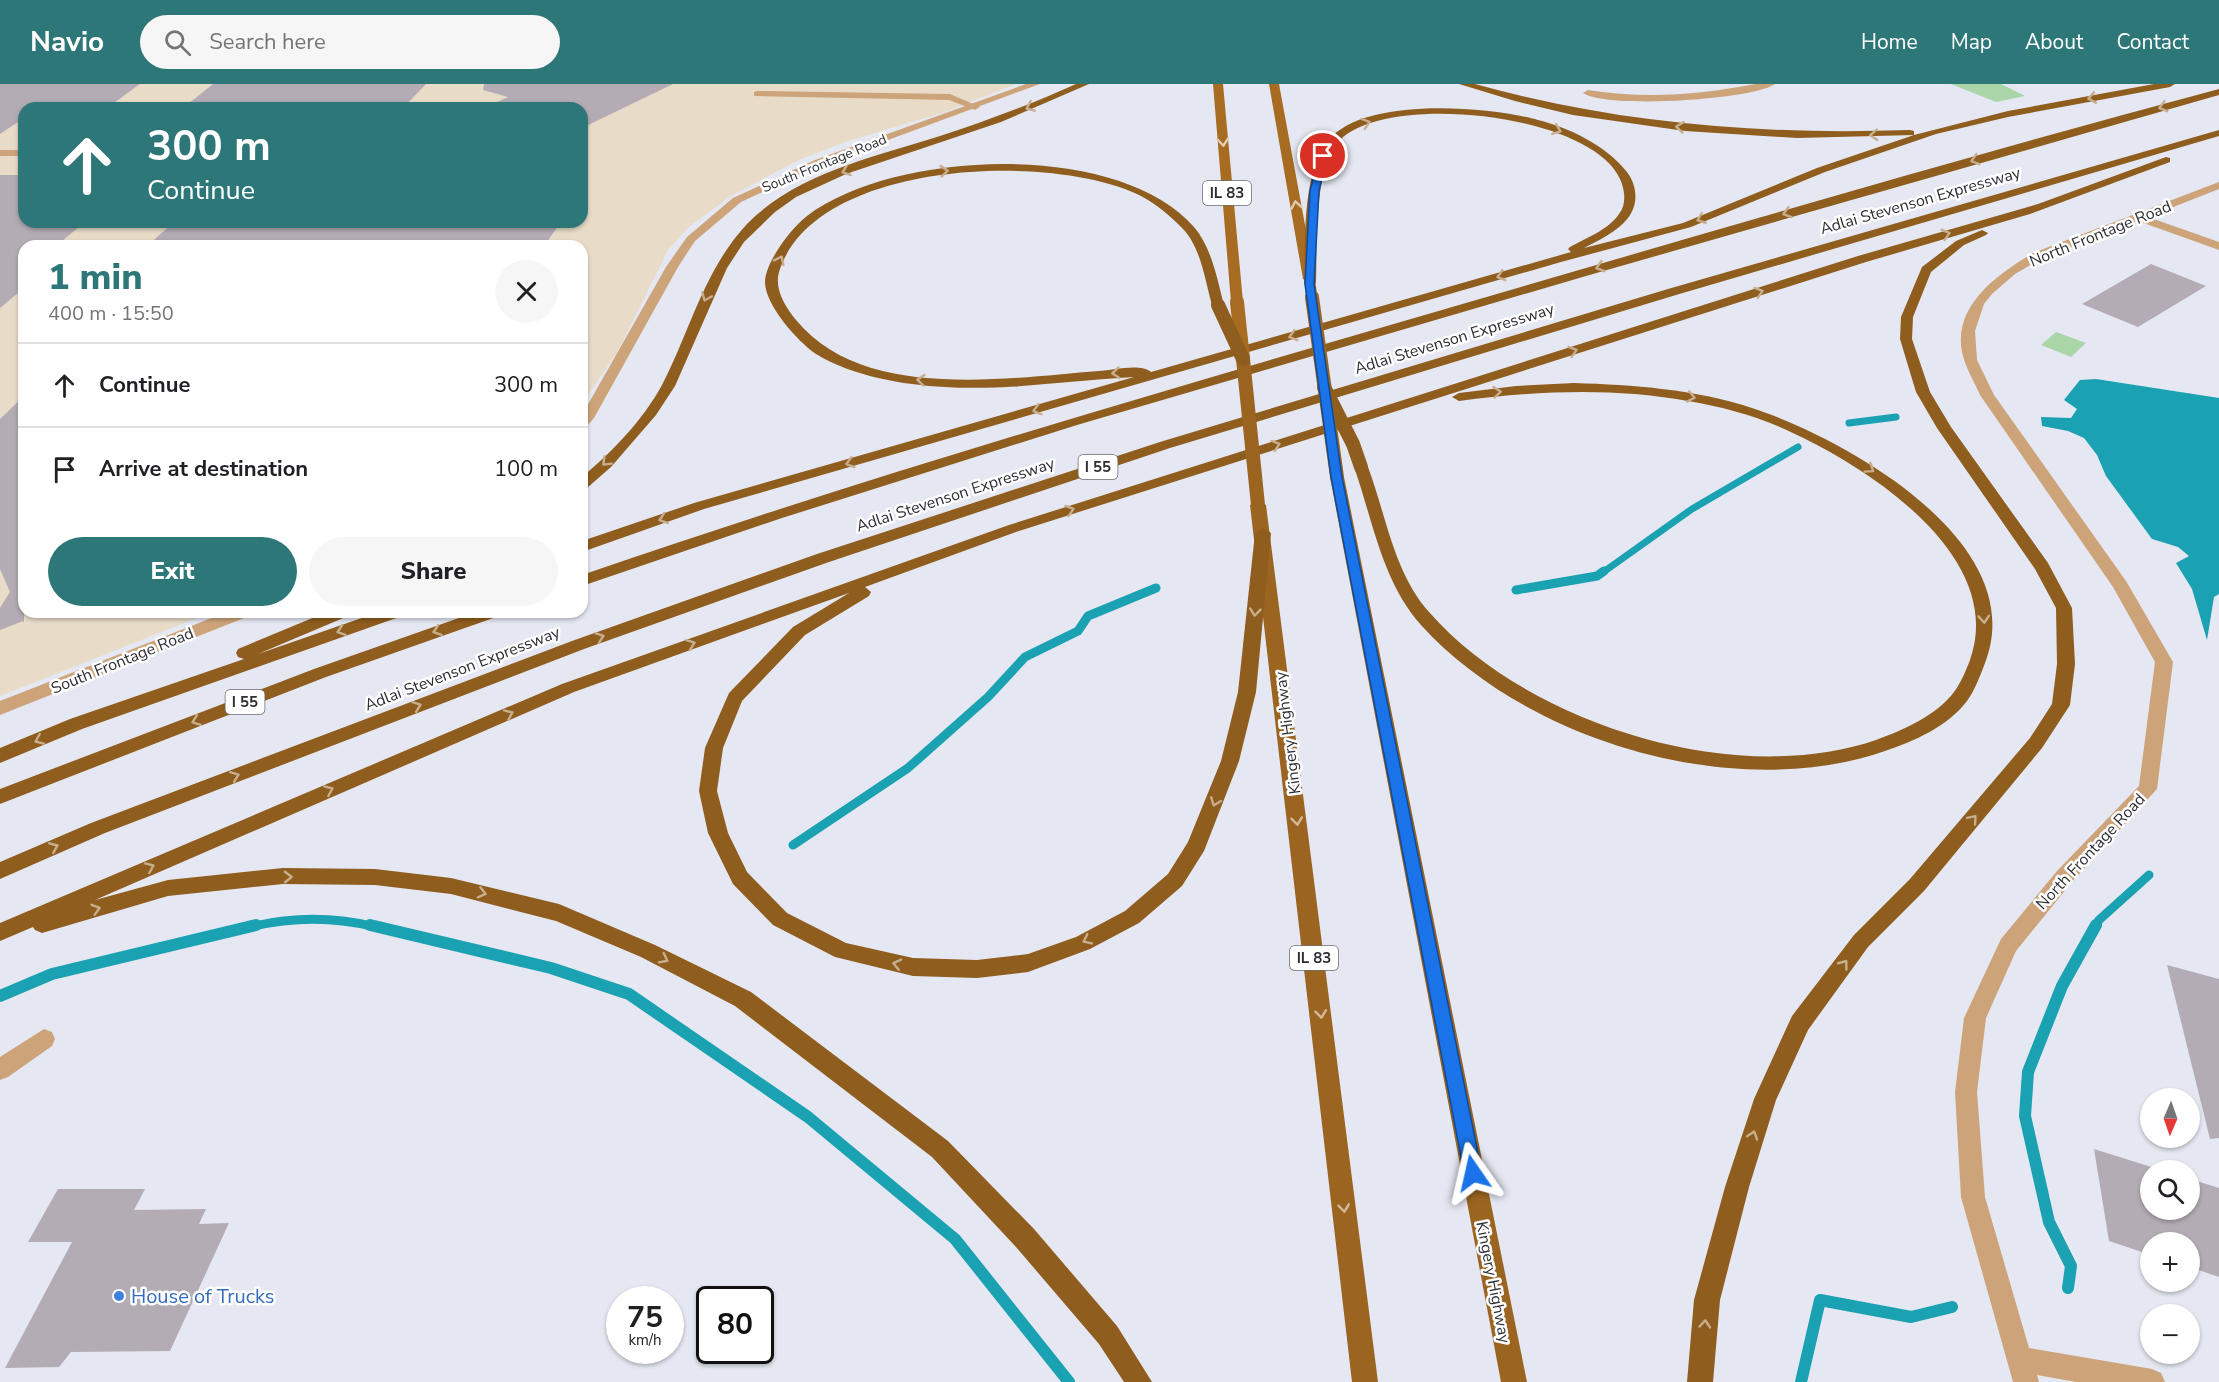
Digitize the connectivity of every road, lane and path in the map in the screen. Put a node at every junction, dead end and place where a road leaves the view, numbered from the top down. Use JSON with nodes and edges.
{"nodes":[{"id":1,"x":1035,"y":84,"type":"edge"},
{"id":2,"x":1084,"y":84,"type":"edge"},
{"id":3,"x":1218,"y":84,"type":"edge"},
{"id":4,"x":1274,"y":84,"type":"edge"},
{"id":5,"x":1464,"y":84,"type":"edge"},
{"id":6,"x":1770,"y":84,"type":"edge"},
{"id":7,"x":2170,"y":84,"type":"edge"},
{"id":8,"x":2219,"y":92,"type":"edge"},
{"id":9,"x":1588,"y":93,"type":"dead end"},
{"id":10,"x":757,"y":94,"type":"dead end"},
{"id":11,"x":975,"y":107,"type":"junction"},
{"id":12,"x":1933,"y":132,"type":"junction"},
{"id":13,"x":2219,"y":133,"type":"edge"},
{"id":14,"x":2219,"y":140,"type":"edge"},
{"id":15,"x":0,"y":153,"type":"edge"},
{"id":16,"x":18,"y":153,"type":"edge"},
{"id":17,"x":2219,"y":185,"type":"edge"},
{"id":18,"x":2037,"y":207,"type":"junction"},
{"id":19,"x":2138,"y":217,"type":"junction"},
{"id":20,"x":2219,"y":246,"type":"edge"},
{"id":21,"x":1557,"y":260,"type":"junction"},
{"id":22,"x":1310,"y":284,"type":"junction"},
{"id":23,"x":1243,"y":359,"type":"junction"},
{"id":24,"x":1174,"y":371,"type":"junction"},
{"id":25,"x":1324,"y":387,"type":"junction"},
{"id":26,"x":1398,"y":407,"type":"junction"},
{"id":27,"x":588,"y":416,"type":"edge"},
{"id":28,"x":588,"y":479,"type":"edge"},
{"id":29,"x":1014,"y":528,"type":"junction"},
{"id":30,"x":1263,"y":533,"type":"junction"},
{"id":31,"x":588,"y":545,"type":"edge"},
{"id":32,"x":588,"y":578,"type":"edge"},
{"id":33,"x":228,"y":618,"type":"edge"},
{"id":34,"x":328,"y":618,"type":"edge"},
{"id":35,"x":379,"y":618,"type":"edge"},
{"id":36,"x":476,"y":618,"type":"edge"},
{"id":37,"x":0,"y":708,"type":"edge"},
{"id":38,"x":76,"y":724,"type":"junction"},
{"id":39,"x":0,"y":756,"type":"edge"},
{"id":40,"x":0,"y":797,"type":"edge"},
{"id":41,"x":0,"y":871,"type":"edge"},
{"id":42,"x":0,"y":932,"type":"edge"},
{"id":43,"x":0,"y":937,"type":"edge"},
{"id":44,"x":44,"y":1039,"type":"dead end"},
{"id":45,"x":0,"y":1070,"type":"edge"},
{"id":46,"x":2023,"y":1370,"type":"edge"},
{"id":47,"x":1139,"y":1382,"type":"edge"},
{"id":48,"x":1365,"y":1382,"type":"edge"},
{"id":49,"x":1514,"y":1382,"type":"edge"},
{"id":50,"x":1700,"y":1382,"type":"edge"},
{"id":51,"x":2152,"y":1382,"type":"edge"}],
"edges":[{"from":1,"to":11,"type":"street","name":"South Frontage Road"},
{"from":2,"to":28,"type":"highway","one_way":true},
{"from":3,"to":23,"type":"main road","name":"Kingery Highway","number":"IL 83","one_way":true,"bridge":true},
{"from":22,"to":4,"type":"main road","name":"Kingery Highway","one_way":true},
{"from":12,"to":5,"type":"highway","one_way":true},
{"from":6,"to":9,"type":"street"},
{"from":7,"to":12,"type":"highway","one_way":true},
{"from":8,"to":32,"type":"highway","name":"Adlai Stevenson Expressway","one_way":true},
{"from":10,"to":11,"type":"lane"},
{"from":11,"to":27,"type":"street","name":"South Frontage Road"},
{"from":12,"to":21,"type":"highway","one_way":true},
{"from":41,"to":13,"type":"highway","name":"Adlai Stevenson Expressway","number":"I 55","one_way":true},
{"from":14,"to":18,"type":"highway"},
{"from":15,"to":16,"type":"street"},
{"from":17,"to":19,"type":"street","name":"North Frontage Road"},
{"from":26,"to":18,"type":"highway","one_way":true},
{"from":50,"to":18,"type":"highway","one_way":true},
{"from":19,"to":20,"type":"street"},
{"from":19,"to":46,"type":"street","name":"North Frontage Road"},
{"from":22,"to":21,"type":"highway","one_way":true},
{"from":21,"to":24,"type":"highway","one_way":true},
{"from":22,"to":25,"type":"highway","name":"Kingery Highway","bridge":true},
{"from":24,"to":23,"type":"highway","one_way":true,"bridge":true},
{"from":23,"to":30,"type":"highway","name":"Kingery Highway","number":"IL 83","bridge":true},
{"from":24,"to":31,"type":"highway","one_way":true},
{"from":26,"to":25,"type":"highway","one_way":true,"bridge":true},
{"from":25,"to":49,"type":"highway","name":"Kingery Highway","bridge":true},
{"from":29,"to":26,"type":"highway","one_way":true},
{"from":30,"to":29,"type":"highway","one_way":true},
{"from":42,"to":29,"type":"highway","one_way":true},
{"from":30,"to":48,"type":"highway","name":"Kingery Highway","number":"IL 83","one_way":true},
{"from":33,"to":37,"type":"street","name":"South Frontage Road"},
{"from":34,"to":38,"type":"highway"},
{"from":35,"to":38,"type":"highway","one_way":true},
{"from":36,"to":40,"type":"highway","number":"I 55","one_way":true},
{"from":38,"to":39,"type":"highway","one_way":true},
{"from":43,"to":47,"type":"highway","one_way":true},
{"from":44,"to":45,"type":"street"},
{"from":46,"to":51,"type":"street"}]}
